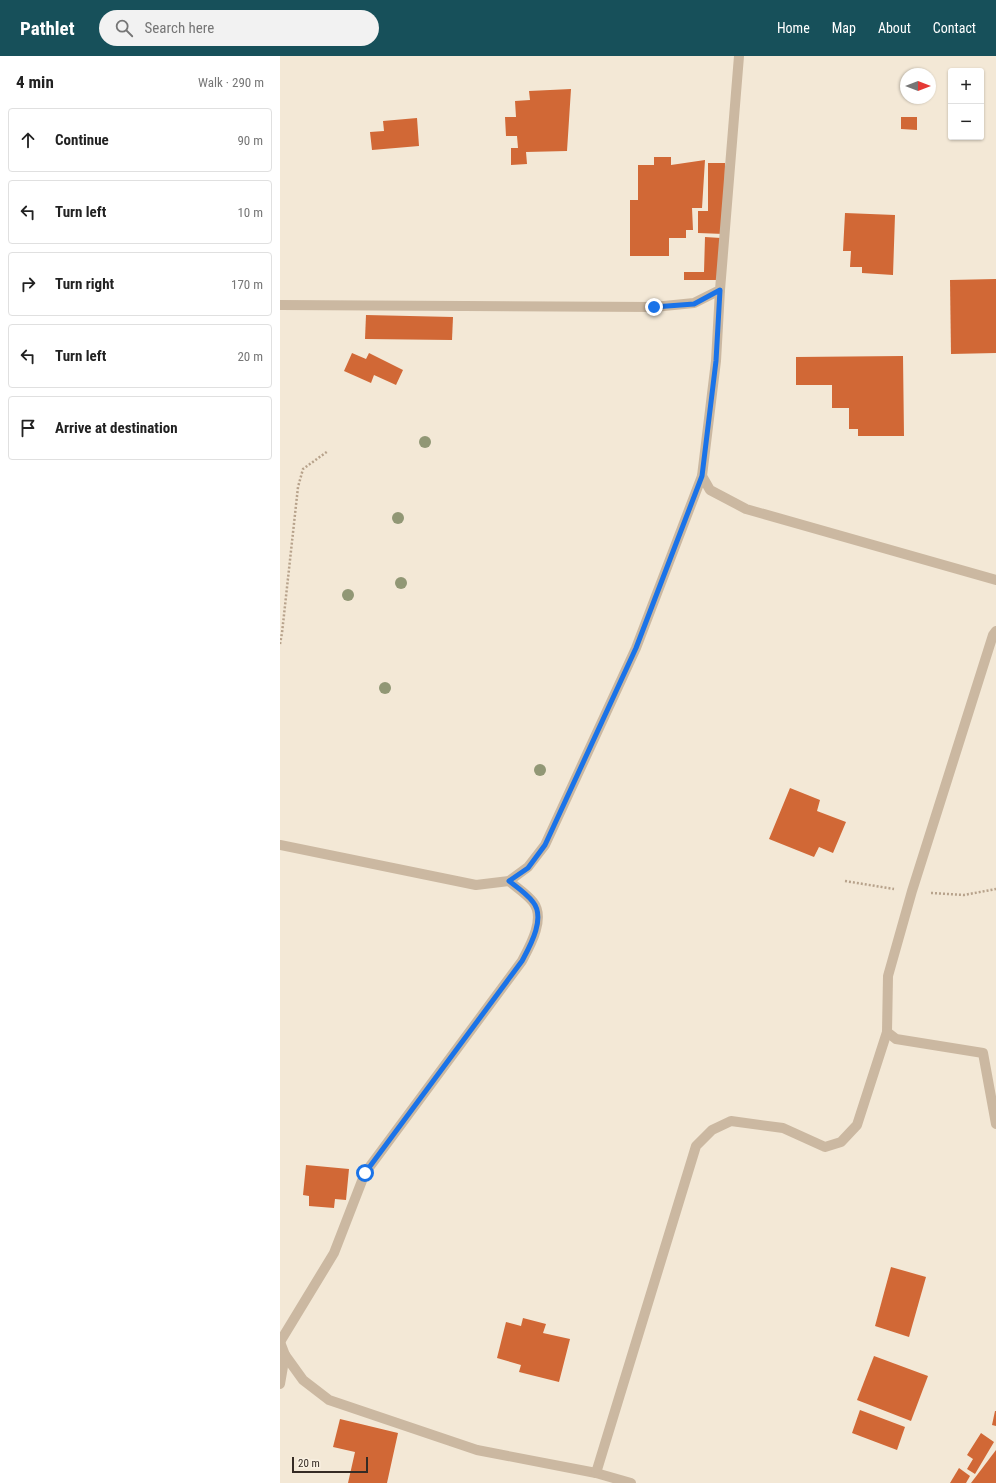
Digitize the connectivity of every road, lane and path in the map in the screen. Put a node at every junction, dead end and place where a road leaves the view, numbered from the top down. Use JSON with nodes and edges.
{"nodes":[{"id":1,"x":739,"y":56,"type":"edge"},
{"id":2,"x":720,"y":290,"type":"junction"},
{"id":3,"x":280,"y":305,"type":"edge"},
{"id":4,"x":328,"y":451,"type":"dead end"},
{"id":5,"x":702,"y":476,"type":"junction"},
{"id":6,"x":996,"y":580,"type":"edge"},
{"id":7,"x":996,"y":631,"type":"edge"},
{"id":8,"x":280,"y":644,"type":"edge"},
{"id":9,"x":280,"y":845,"type":"edge"},
{"id":10,"x":509,"y":881,"type":"junction"},
{"id":11,"x":845,"y":881,"type":"dead end"},
{"id":12,"x":996,"y":889,"type":"edge"},
{"id":13,"x":912,"y":891,"type":"junction"},
{"id":14,"x":887,"y":1032,"type":"junction"},
{"id":15,"x":996,"y":1124,"type":"edge"},
{"id":16,"x":280,"y":1342,"type":"edge"},
{"id":17,"x":285,"y":1355,"type":"junction"},
{"id":18,"x":280,"y":1384,"type":"edge"},
{"id":19,"x":596,"y":1473,"type":"junction"},
{"id":20,"x":631,"y":1483,"type":"edge"}],
"edges":[{"from":1,"to":2,"type":"street"},
{"from":2,"to":3,"type":"street"},
{"from":2,"to":5,"type":"street"},
{"from":4,"to":8,"type":"path"},
{"from":5,"to":6,"type":"street"},
{"from":5,"to":10,"type":"street"},
{"from":7,"to":13,"type":"street"},
{"from":9,"to":10,"type":"street"},
{"from":10,"to":16,"type":"street"},
{"from":11,"to":13,"type":"path"},
{"from":12,"to":13,"type":"path"},
{"from":13,"to":14,"type":"street"},
{"from":14,"to":15,"type":"street"},
{"from":14,"to":19,"type":"street"},
{"from":16,"to":17,"type":"street"},
{"from":17,"to":18,"type":"street"},
{"from":17,"to":19,"type":"street"},
{"from":19,"to":20,"type":"street"}]}
